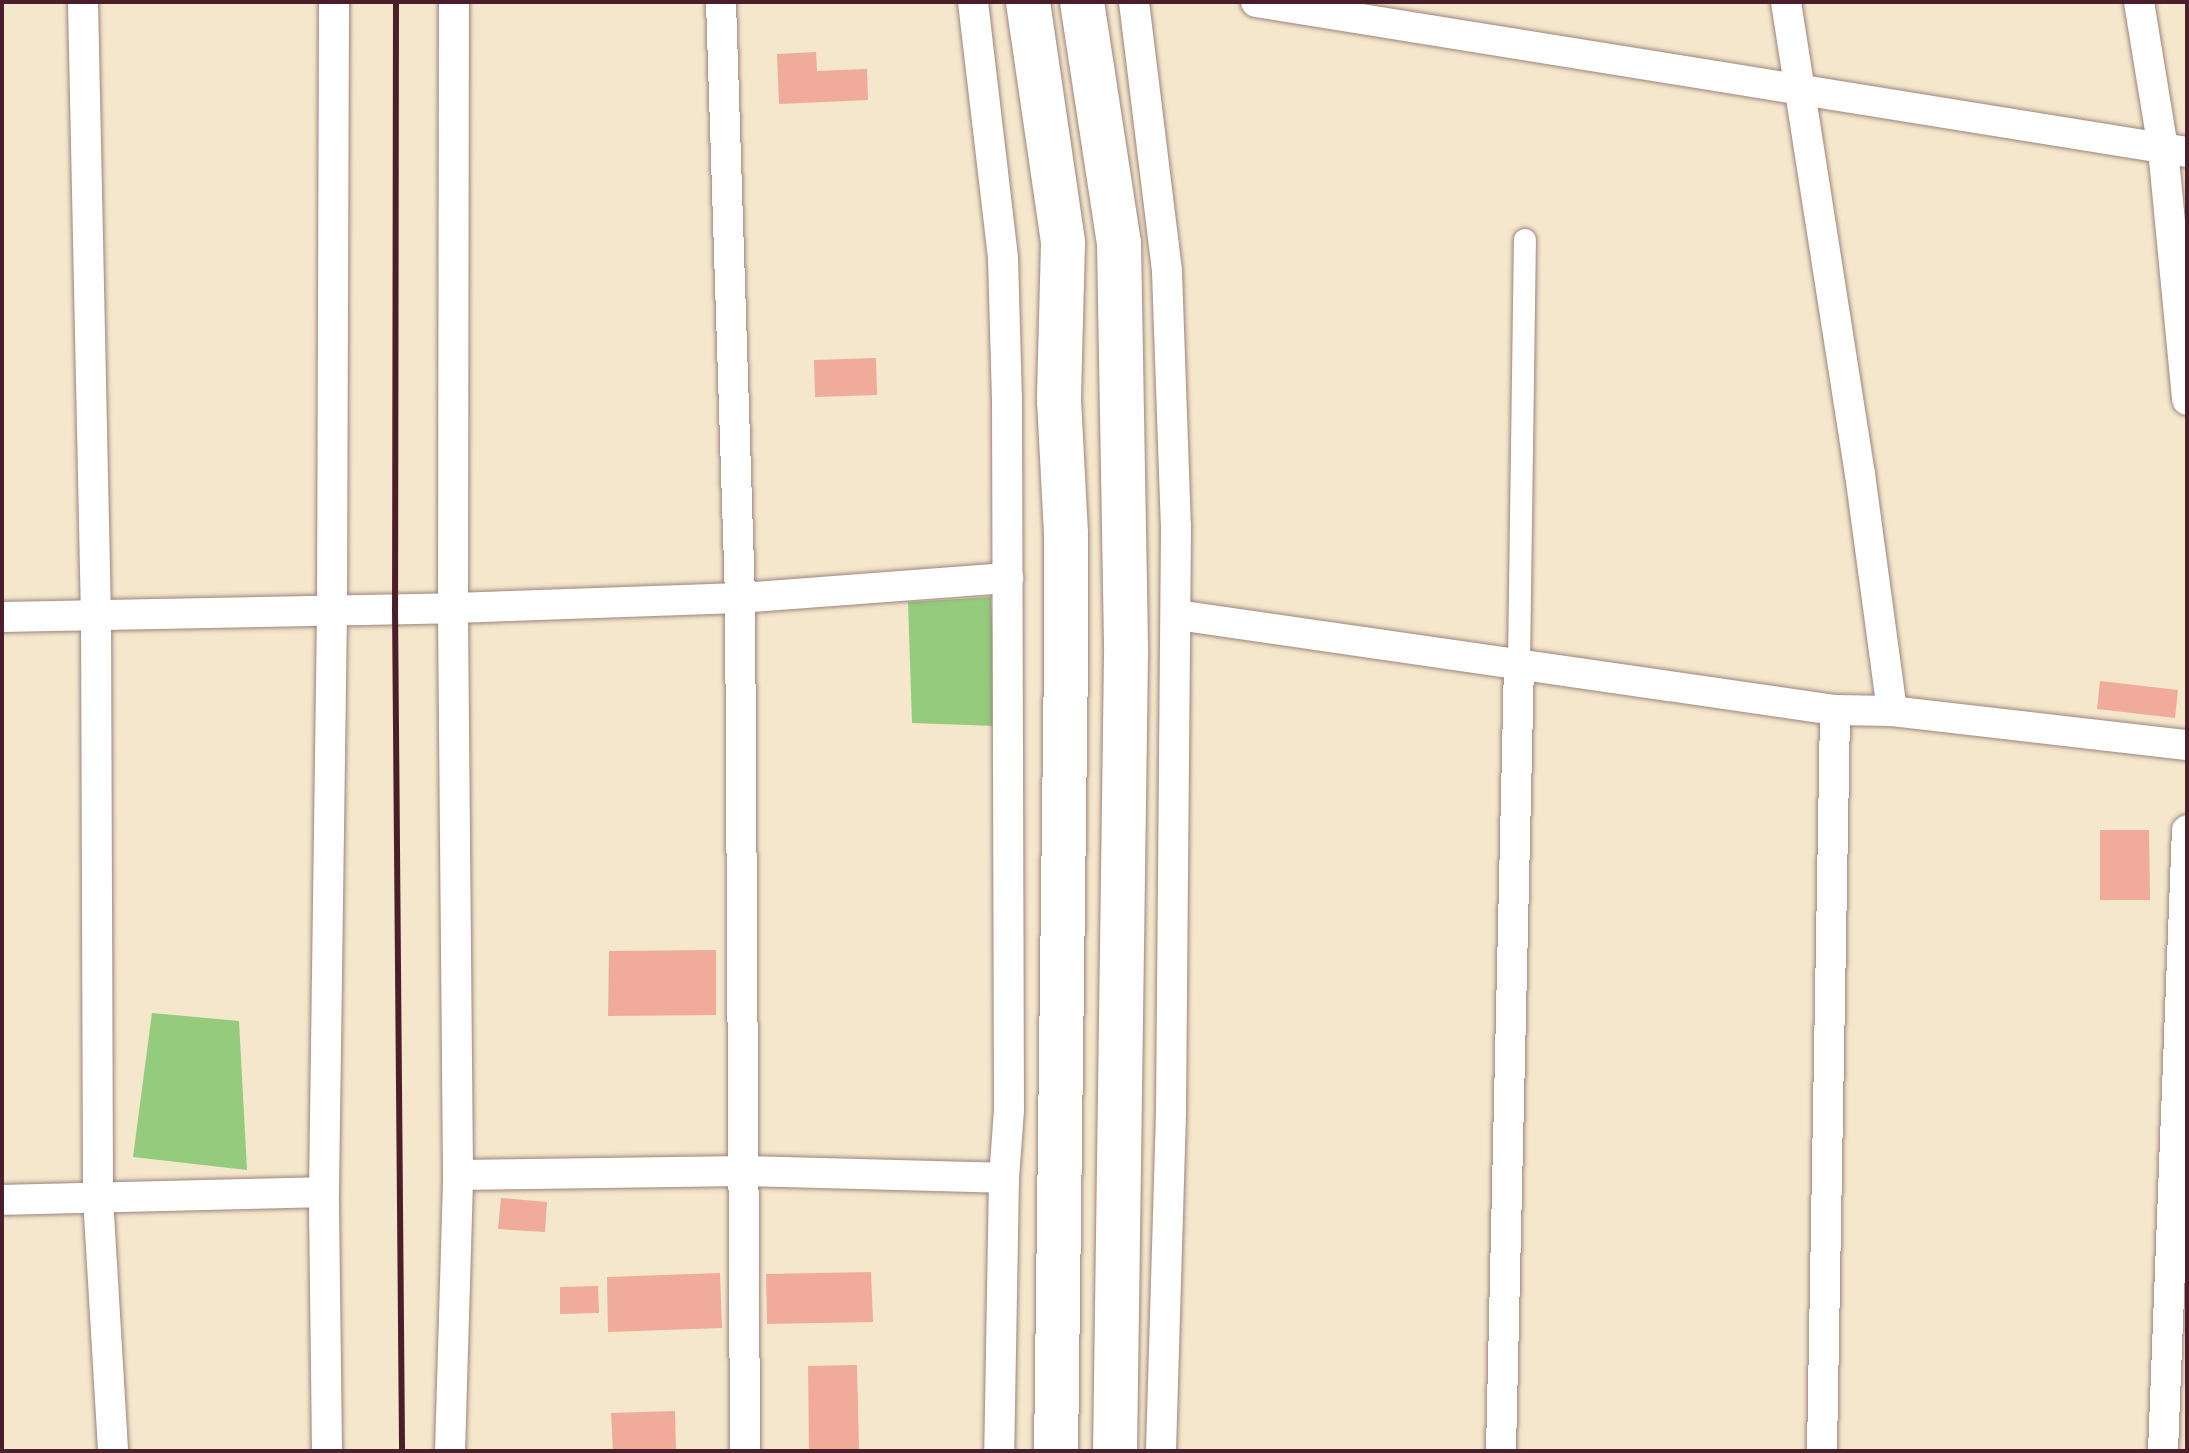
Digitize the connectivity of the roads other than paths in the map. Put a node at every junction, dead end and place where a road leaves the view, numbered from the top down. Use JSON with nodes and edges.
{"nodes":[{"id":1,"x":83,"y":2,"type":"edge"},
{"id":2,"x":334,"y":2,"type":"edge"},
{"id":3,"x":454,"y":2,"type":"edge"},
{"id":4,"x":721,"y":2,"type":"edge"},
{"id":5,"x":973,"y":2,"type":"edge"},
{"id":6,"x":1028,"y":2,"type":"edge"},
{"id":7,"x":1082,"y":2,"type":"edge"},
{"id":8,"x":1134,"y":2,"type":"edge"},
{"id":9,"x":1256,"y":2,"type":"edge"},
{"id":10,"x":1786,"y":2,"type":"edge"},
{"id":11,"x":2139,"y":2,"type":"edge"},
{"id":12,"x":1800,"y":91,"type":"junction"},
{"id":13,"x":2175,"y":151,"type":"edge"},
{"id":14,"x":1525,"y":240,"type":"dead end"},
{"id":15,"x":2187,"y":400,"type":"edge"},
{"id":16,"x":1008,"y":578,"type":"junction"},
{"id":17,"x":740,"y":598,"type":"junction"},
{"id":18,"x":453,"y":608,"type":"junction"},
{"id":19,"x":332,"y":610,"type":"junction"},
{"id":20,"x":96,"y":615,"type":"junction"},
{"id":21,"x":1177,"y":615,"type":"junction"},
{"id":22,"x":2,"y":617,"type":"edge"},
{"id":23,"x":1519,"y":663,"type":"junction"},
{"id":24,"x":1835,"y":710,"type":"junction"},
{"id":25,"x":1892,"y":711,"type":"junction"},
{"id":26,"x":2187,"y":745,"type":"edge"},
{"id":27,"x":2187,"y":830,"type":"edge"},
{"id":28,"x":745,"y":1171,"type":"junction"},
{"id":29,"x":458,"y":1175,"type":"junction"},
{"id":30,"x":1004,"y":1178,"type":"junction"},
{"id":31,"x":324,"y":1192,"type":"junction"},
{"id":32,"x":98,"y":1197,"type":"junction"},
{"id":33,"x":2,"y":1200,"type":"edge"},
{"id":34,"x":113,"y":1451,"type":"edge"},
{"id":35,"x":327,"y":1451,"type":"edge"},
{"id":36,"x":450,"y":1451,"type":"edge"},
{"id":37,"x":745,"y":1451,"type":"edge"},
{"id":38,"x":999,"y":1451,"type":"edge"},
{"id":39,"x":1056,"y":1451,"type":"edge"},
{"id":40,"x":1115,"y":1451,"type":"edge"},
{"id":41,"x":1161,"y":1451,"type":"edge"},
{"id":42,"x":1501,"y":1451,"type":"edge"},
{"id":43,"x":1822,"y":1451,"type":"edge"},
{"id":44,"x":2163,"y":1451,"type":"edge"}],
"edges":[{"from":1,"to":20,"type":"street"},
{"from":2,"to":19,"type":"street"},
{"from":3,"to":18,"type":"street"},
{"from":4,"to":17,"type":"street"},
{"from":5,"to":16,"type":"street"},
{"from":6,"to":39,"type":"highway"},
{"from":7,"to":40,"type":"highway"},
{"from":8,"to":21,"type":"street"},
{"from":9,"to":12,"type":"street"},
{"from":10,"to":12,"type":"street"},
{"from":11,"to":13,"type":"street"},
{"from":12,"to":13,"type":"street"},
{"from":12,"to":25,"type":"street"},
{"from":13,"to":15,"type":"street"},
{"from":14,"to":23,"type":"street"},
{"from":16,"to":17,"type":"street"},
{"from":16,"to":30,"type":"street"},
{"from":17,"to":18,"type":"street"},
{"from":17,"to":28,"type":"street"},
{"from":18,"to":19,"type":"street"},
{"from":18,"to":29,"type":"street"},
{"from":19,"to":20,"type":"street"},
{"from":19,"to":31,"type":"street"},
{"from":20,"to":22,"type":"street"},
{"from":20,"to":32,"type":"street"},
{"from":21,"to":23,"type":"street"},
{"from":21,"to":41,"type":"street"},
{"from":23,"to":24,"type":"street"},
{"from":23,"to":42,"type":"street"},
{"from":24,"to":25,"type":"street"},
{"from":24,"to":43,"type":"street"},
{"from":25,"to":26,"type":"street"},
{"from":27,"to":44,"type":"street"},
{"from":28,"to":29,"type":"street"},
{"from":28,"to":30,"type":"street"},
{"from":28,"to":37,"type":"street"},
{"from":29,"to":36,"type":"street"},
{"from":30,"to":38,"type":"street"},
{"from":31,"to":32,"type":"street"},
{"from":31,"to":35,"type":"street"},
{"from":32,"to":33,"type":"street"},
{"from":32,"to":34,"type":"street"}]}
